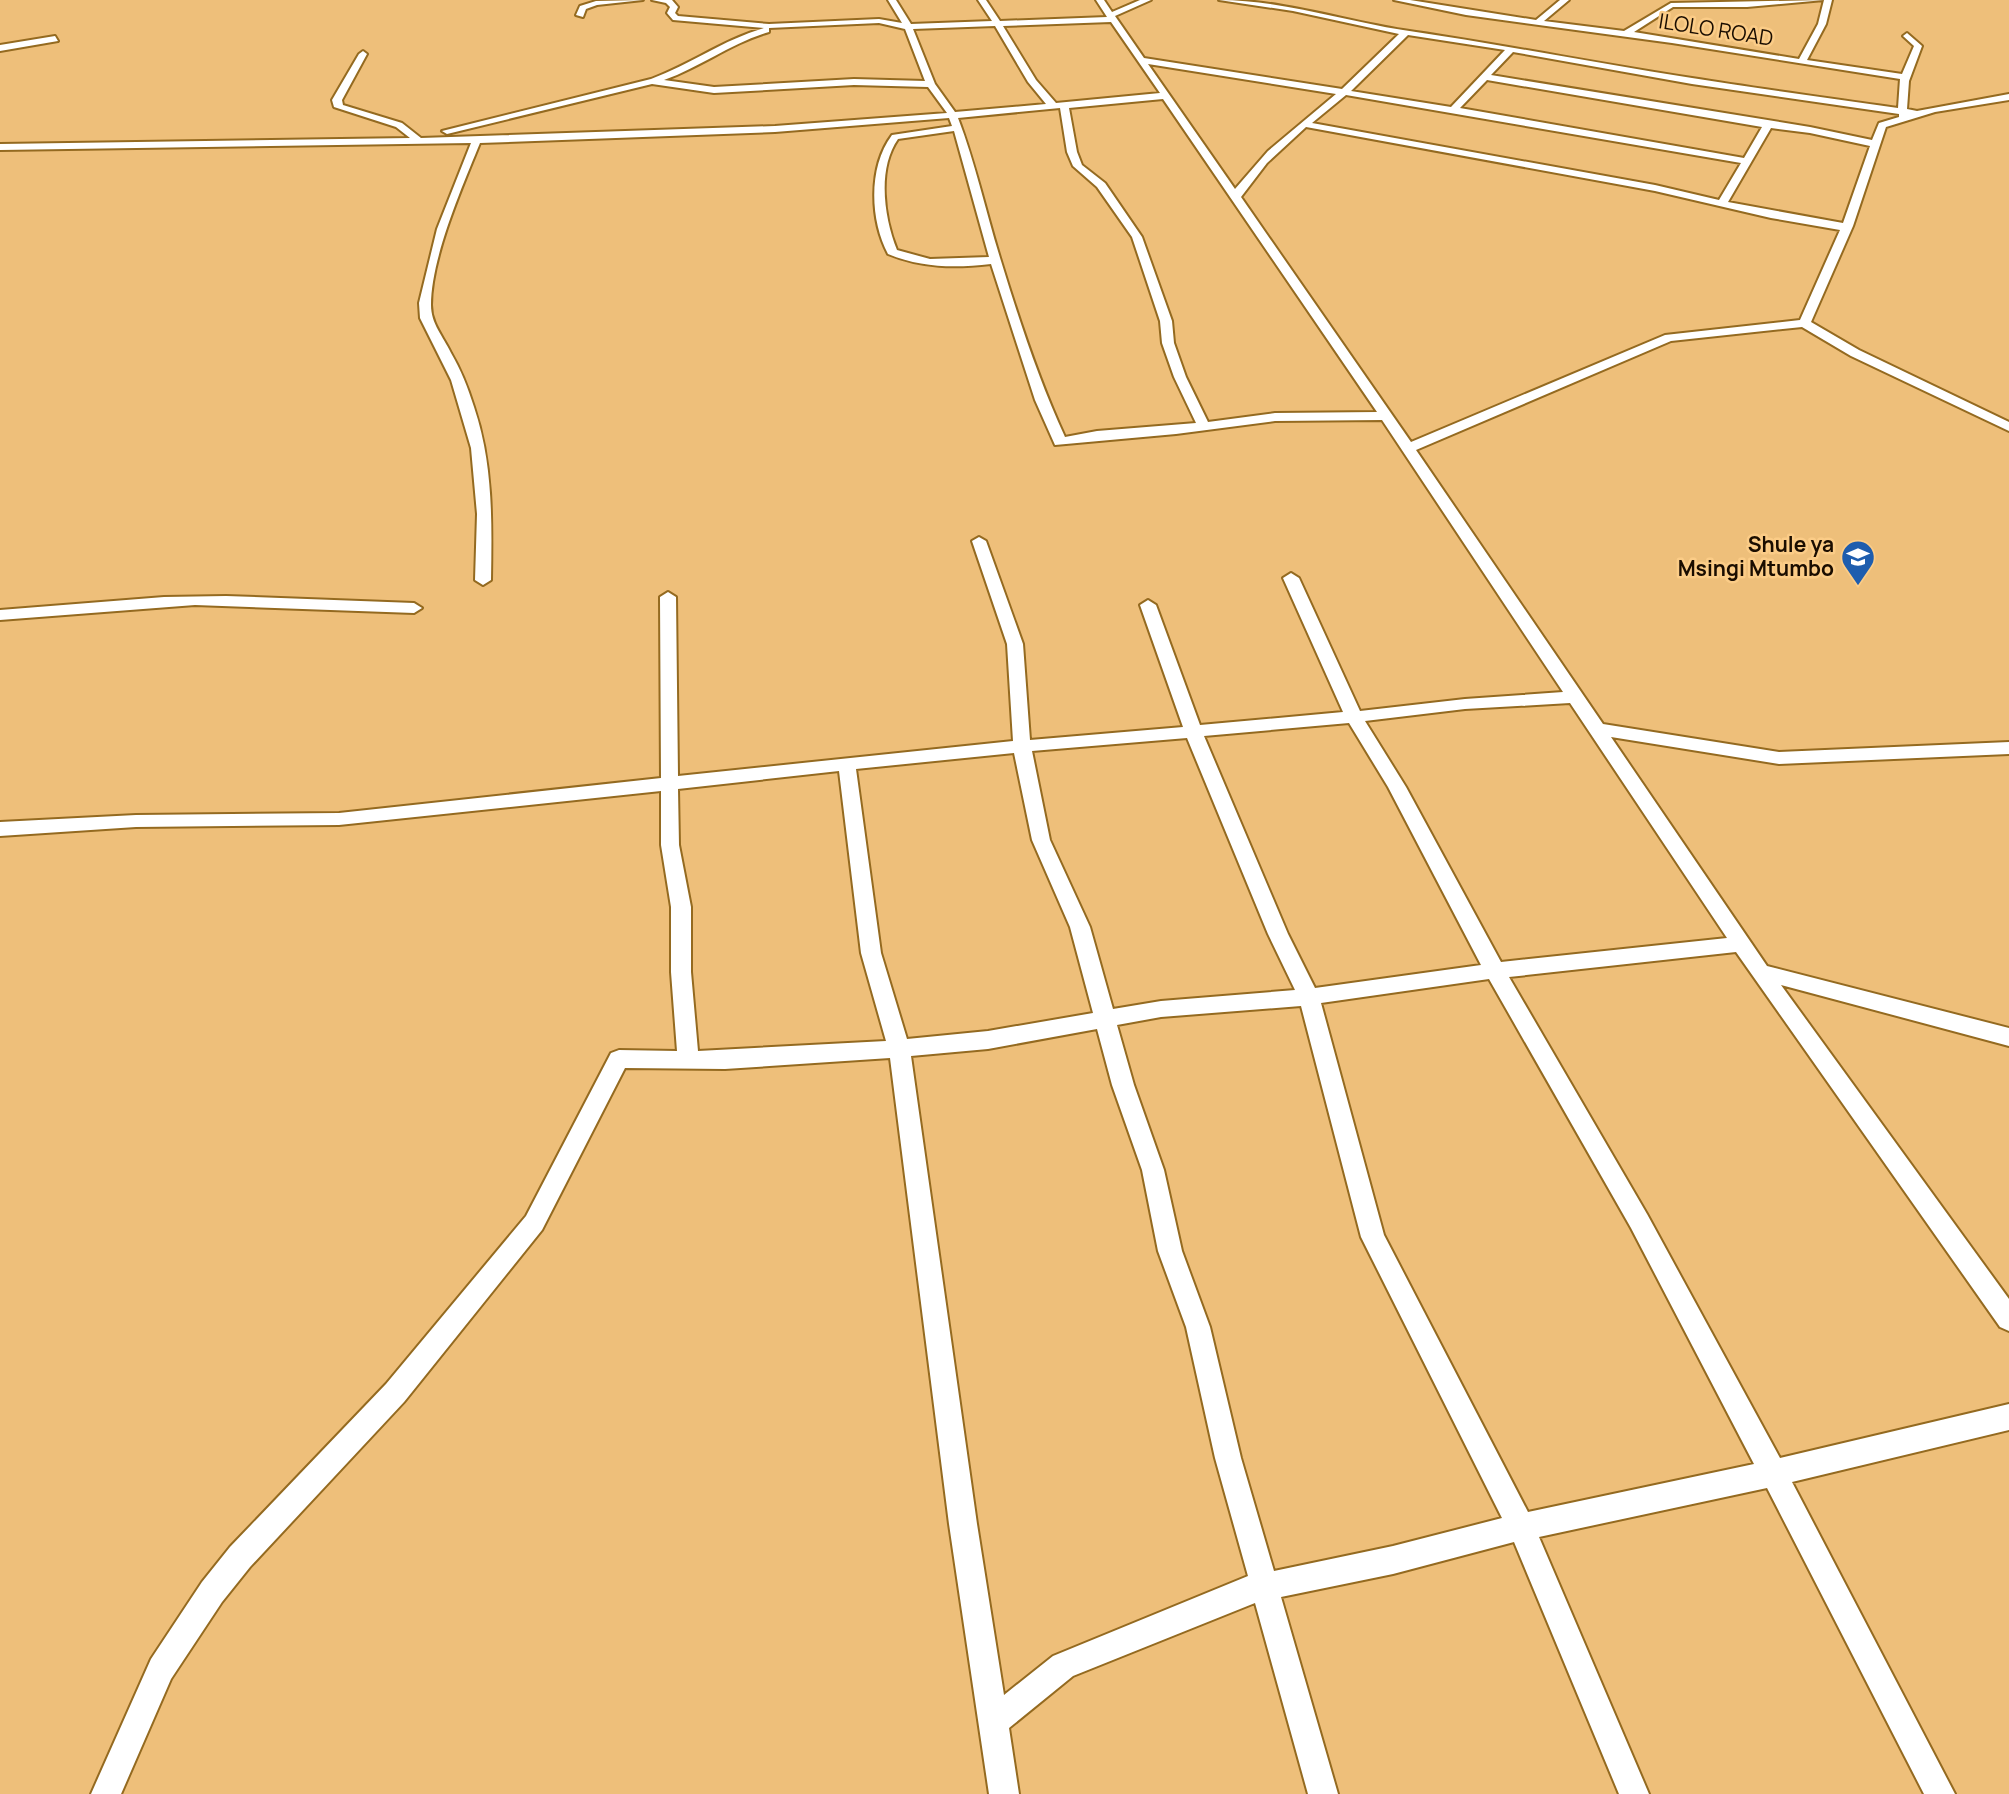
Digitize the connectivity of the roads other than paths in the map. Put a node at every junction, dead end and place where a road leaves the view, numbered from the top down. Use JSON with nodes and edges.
{"nodes":[{"id":1,"x":639,"y":0,"type":"edge"},
{"id":2,"x":656,"y":0,"type":"edge"},
{"id":3,"x":892,"y":0,"type":"edge"},
{"id":4,"x":982,"y":0,"type":"edge"},
{"id":5,"x":1101,"y":0,"type":"edge"},
{"id":6,"x":1147,"y":0,"type":"edge"},
{"id":7,"x":1223,"y":0,"type":"edge"},
{"id":8,"x":1398,"y":0,"type":"edge"},
{"id":9,"x":1565,"y":0,"type":"edge"},
{"id":10,"x":1820,"y":0,"type":"edge"},
{"id":11,"x":1828,"y":0,"type":"edge"},
{"id":12,"x":580,"y":15,"type":"dead end"},
{"id":13,"x":1112,"y":17,"type":"junction"},
{"id":14,"x":999,"y":22,"type":"junction"},
{"id":15,"x":1538,"y":22,"type":"junction"},
{"id":16,"x":782,"y":26,"type":"junction"},
{"id":17,"x":908,"y":27,"type":"junction"},
{"id":18,"x":1405,"y":33,"type":"junction"},
{"id":19,"x":1625,"y":33,"type":"junction"},
{"id":20,"x":1907,"y":36,"type":"dead end"},
{"id":21,"x":55,"y":39,"type":"dead end"},
{"id":22,"x":0,"y":48,"type":"edge"},
{"id":23,"x":1511,"y":48,"type":"junction"},
{"id":24,"x":363,"y":54,"type":"dead end"},
{"id":25,"x":1142,"y":60,"type":"junction"},
{"id":26,"x":1802,"y":62,"type":"junction"},
{"id":27,"x":1485,"y":77,"type":"junction"},
{"id":28,"x":1904,"y":77,"type":"junction"},
{"id":29,"x":654,"y":81,"type":"junction"},
{"id":30,"x":931,"y":84,"type":"junction"},
{"id":31,"x":1341,"y":93,"type":"junction"},
{"id":32,"x":1167,"y":96,"type":"junction"},
{"id":33,"x":2009,"y":97,"type":"edge"},
{"id":34,"x":1059,"y":106,"type":"junction"},
{"id":35,"x":1454,"y":110,"type":"junction"},
{"id":36,"x":952,"y":114,"type":"junction"},
{"id":37,"x":1904,"y":115,"type":"junction"},
{"id":38,"x":1304,"y":124,"type":"junction"},
{"id":39,"x":1768,"y":125,"type":"junction"},
{"id":40,"x":957,"y":128,"type":"junction"},
{"id":41,"x":477,"y":139,"type":"junction"},
{"id":42,"x":413,"y":140,"type":"junction"},
{"id":43,"x":1876,"y":144,"type":"junction"},
{"id":44,"x":0,"y":147,"type":"edge"},
{"id":45,"x":1745,"y":162,"type":"junction"},
{"id":46,"x":1236,"y":197,"type":"junction"},
{"id":47,"x":1722,"y":204,"type":"junction"},
{"id":48,"x":1845,"y":227,"type":"junction"},
{"id":49,"x":995,"y":260,"type":"junction"},
{"id":50,"x":1804,"y":323,"type":"junction"},
{"id":51,"x":1386,"y":416,"type":"junction"},
{"id":52,"x":1203,"y":425,"type":"junction"},
{"id":53,"x":2009,"y":427,"type":"edge"},
{"id":54,"x":1408,"y":448,"type":"junction"},
{"id":55,"x":979,"y":541,"type":"dead end"},
{"id":56,"x":1291,"y":578,"type":"dead end"},
{"id":57,"x":483,"y":580,"type":"dead end"},
{"id":58,"x":668,"y":597,"type":"dead end"},
{"id":59,"x":1148,"y":605,"type":"dead end"},
{"id":60,"x":414,"y":608,"type":"dead end"},
{"id":61,"x":0,"y":615,"type":"edge"},
{"id":62,"x":1576,"y":697,"type":"junction"},
{"id":63,"x":1354,"y":717,"type":"junction"},
{"id":64,"x":1597,"y":729,"type":"junction"},
{"id":65,"x":1193,"y":730,"type":"junction"},
{"id":66,"x":1022,"y":747,"type":"junction"},
{"id":67,"x":2009,"y":748,"type":"edge"},
{"id":68,"x":847,"y":765,"type":"junction"},
{"id":69,"x":671,"y":783,"type":"junction"},
{"id":70,"x":0,"y":829,"type":"edge"},
{"id":71,"x":1741,"y":944,"type":"junction"},
{"id":72,"x":1495,"y":971,"type":"junction"},
{"id":73,"x":1760,"y":972,"type":"junction"},
{"id":74,"x":1309,"y":997,"type":"junction"},
{"id":75,"x":1103,"y":1019,"type":"junction"},
{"id":76,"x":2009,"y":1037,"type":"edge"},
{"id":77,"x":899,"y":1049,"type":"junction"},
{"id":78,"x":688,"y":1059,"type":"junction"},
{"id":79,"x":2009,"y":1319,"type":"edge"},
{"id":80,"x":2009,"y":1417,"type":"edge"},
{"id":81,"x":1773,"y":1473,"type":"junction"},
{"id":82,"x":1521,"y":1527,"type":"junction"},
{"id":83,"x":1263,"y":1587,"type":"junction"},
{"id":84,"x":994,"y":1721,"type":"junction"},
{"id":85,"x":106,"y":1794,"type":"edge"},
{"id":86,"x":1004,"y":1794,"type":"edge"},
{"id":87,"x":1323,"y":1794,"type":"edge"},
{"id":88,"x":1634,"y":1794,"type":"edge"},
{"id":89,"x":1940,"y":1794,"type":"edge"}],
"edges":[{"from":1,"to":12,"type":"street"},
{"from":2,"to":16,"type":"street"},
{"from":3,"to":17,"type":"street"},
{"from":4,"to":14,"type":"street"},
{"from":5,"to":13,"type":"street"},
{"from":6,"to":13,"type":"street"},
{"from":7,"to":18,"type":"street"},
{"from":8,"to":15,"type":"street","name":"ILOLO ROAD"},
{"from":9,"to":15,"type":"street"},
{"from":10,"to":19,"type":"street"},
{"from":11,"to":26,"type":"street"},
{"from":13,"to":14,"type":"street"},
{"from":13,"to":25,"type":"street"},
{"from":14,"to":17,"type":"street"},
{"from":14,"to":34,"type":"street"},
{"from":15,"to":19,"type":"street","name":"ILOLO ROAD"},
{"from":16,"to":17,"type":"street"},
{"from":16,"to":29,"type":"street"},
{"from":17,"to":30,"type":"street"},
{"from":18,"to":23,"type":"street"},
{"from":18,"to":31,"type":"street"},
{"from":19,"to":26,"type":"street","name":"ILOLO ROAD"},
{"from":20,"to":28,"type":"street"},
{"from":21,"to":22,"type":"street"},
{"from":23,"to":27,"type":"street"},
{"from":23,"to":37,"type":"street"},
{"from":24,"to":42,"type":"street"},
{"from":25,"to":31,"type":"street"},
{"from":25,"to":32,"type":"street"},
{"from":26,"to":28,"type":"street","name":"ILOLO ROAD"},
{"from":27,"to":35,"type":"street"},
{"from":27,"to":39,"type":"street"},
{"from":28,"to":37,"type":"street"},
{"from":29,"to":30,"type":"street"},
{"from":29,"to":42,"type":"street"},
{"from":30,"to":36,"type":"street"},
{"from":31,"to":35,"type":"street"},
{"from":31,"to":38,"type":"street"},
{"from":32,"to":34,"type":"street"},
{"from":32,"to":46,"type":"street"},
{"from":33,"to":37,"type":"street"},
{"from":34,"to":36,"type":"street"},
{"from":34,"to":52,"type":"street"},
{"from":35,"to":45,"type":"street"},
{"from":36,"to":40,"type":"street"},
{"from":36,"to":41,"type":"street"},
{"from":37,"to":43,"type":"street"},
{"from":38,"to":46,"type":"street"},
{"from":38,"to":47,"type":"street"},
{"from":39,"to":43,"type":"street"},
{"from":39,"to":45,"type":"street"},
{"from":40,"to":49,"type":"street"},
{"from":40,"to":49,"type":"street"},
{"from":41,"to":42,"type":"street"},
{"from":41,"to":57,"type":"street"},
{"from":42,"to":44,"type":"street"},
{"from":43,"to":48,"type":"street"},
{"from":45,"to":47,"type":"street"},
{"from":46,"to":51,"type":"street"},
{"from":47,"to":48,"type":"street"},
{"from":48,"to":50,"type":"street"},
{"from":49,"to":52,"type":"street"},
{"from":50,"to":53,"type":"street"},
{"from":50,"to":54,"type":"street"},
{"from":51,"to":52,"type":"street"},
{"from":51,"to":54,"type":"street"},
{"from":54,"to":62,"type":"street"},
{"from":55,"to":66,"type":"street"},
{"from":56,"to":63,"type":"street"},
{"from":58,"to":69,"type":"street"},
{"from":59,"to":65,"type":"street"},
{"from":60,"to":61,"type":"street"},
{"from":62,"to":63,"type":"street"},
{"from":62,"to":64,"type":"street"},
{"from":63,"to":65,"type":"street"},
{"from":63,"to":72,"type":"street"},
{"from":64,"to":67,"type":"street"},
{"from":64,"to":71,"type":"street"},
{"from":65,"to":66,"type":"street"},
{"from":65,"to":74,"type":"street"},
{"from":66,"to":68,"type":"street"},
{"from":66,"to":75,"type":"street"},
{"from":68,"to":69,"type":"street"},
{"from":68,"to":77,"type":"street"},
{"from":69,"to":70,"type":"street"},
{"from":69,"to":78,"type":"street"},
{"from":71,"to":72,"type":"street"},
{"from":71,"to":73,"type":"street"},
{"from":72,"to":74,"type":"street"},
{"from":72,"to":81,"type":"street"},
{"from":73,"to":76,"type":"street"},
{"from":73,"to":79,"type":"street"},
{"from":74,"to":75,"type":"street"},
{"from":74,"to":82,"type":"street"},
{"from":75,"to":77,"type":"street"},
{"from":75,"to":83,"type":"street"},
{"from":77,"to":78,"type":"street"},
{"from":77,"to":84,"type":"street"},
{"from":78,"to":85,"type":"street"},
{"from":80,"to":81,"type":"street"},
{"from":81,"to":82,"type":"street"},
{"from":81,"to":89,"type":"street"},
{"from":82,"to":83,"type":"street"},
{"from":82,"to":88,"type":"street"},
{"from":83,"to":84,"type":"street"},
{"from":83,"to":87,"type":"street"},
{"from":84,"to":86,"type":"street"}]}
